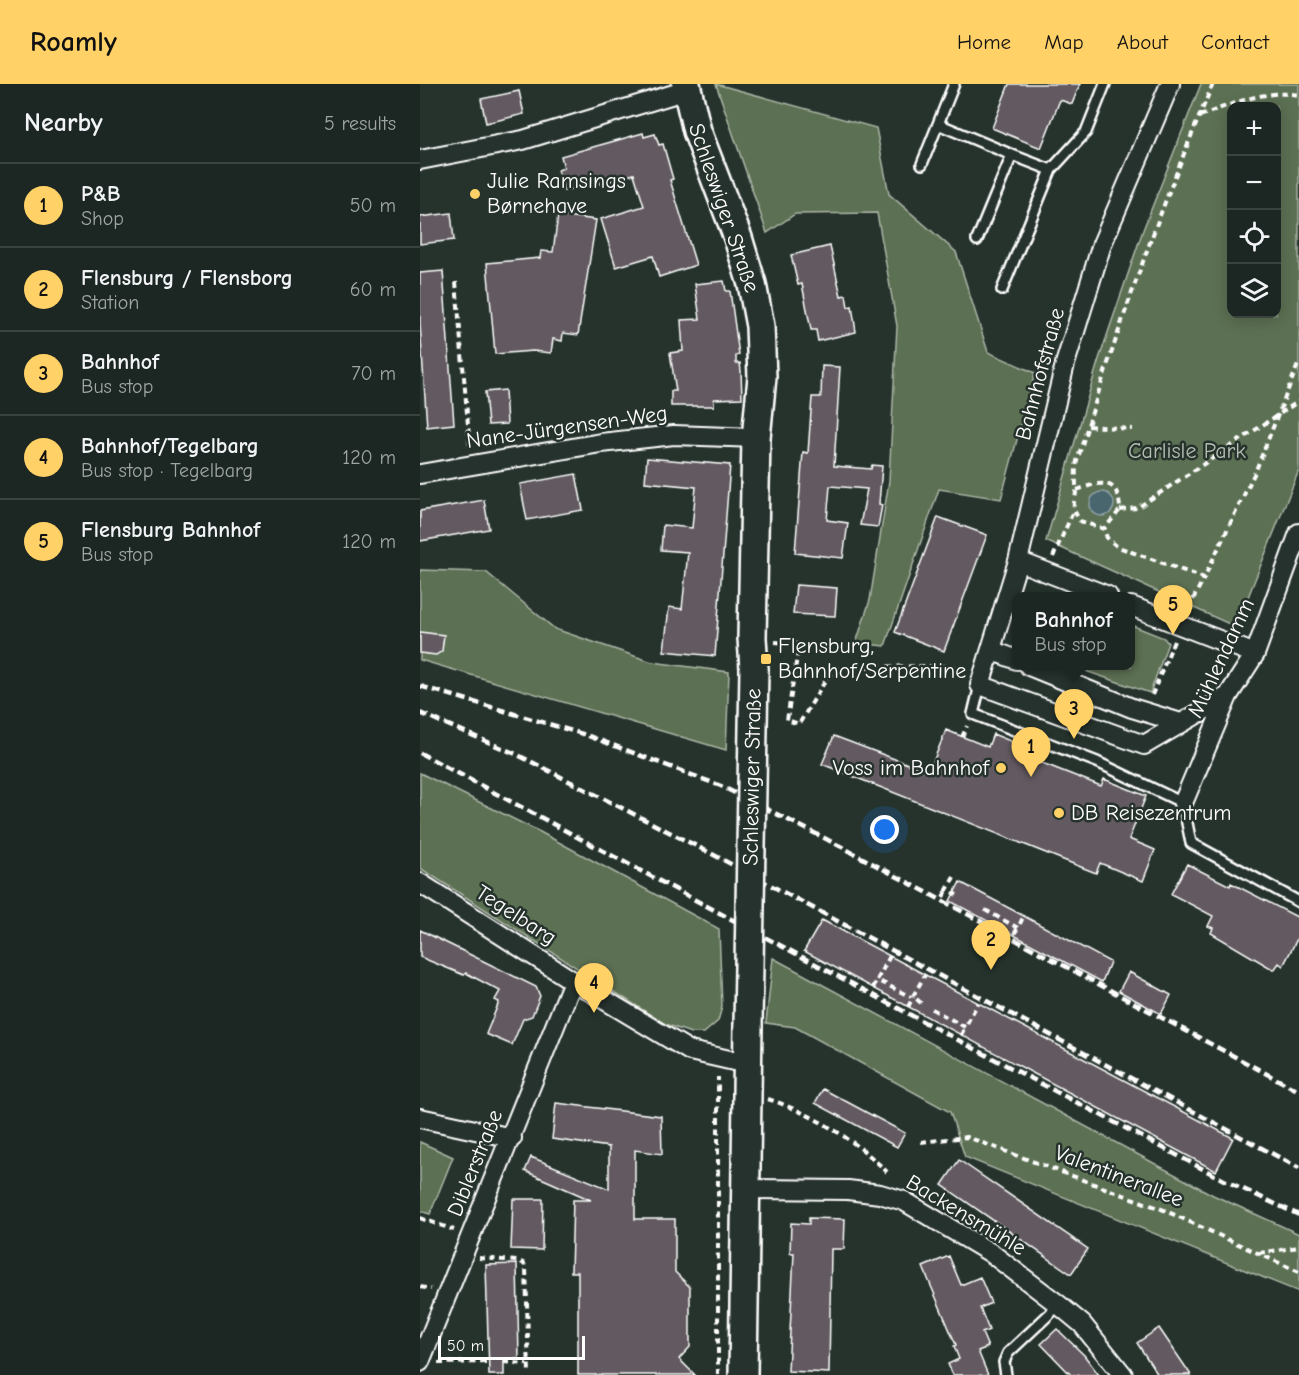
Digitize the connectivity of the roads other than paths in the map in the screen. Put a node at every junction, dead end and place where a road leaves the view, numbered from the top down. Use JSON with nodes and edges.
{"nodes":[{"id":1,"x":954,"y":84,"type":"edge"},
{"id":2,"x":1105,"y":84,"type":"edge"},
{"id":3,"x":1170,"y":84,"type":"edge"},
{"id":4,"x":686,"y":87,"type":"edge"},
{"id":5,"x":938,"y":124,"type":"junction"},
{"id":6,"x":1012,"y":155,"type":"junction"},
{"id":7,"x":420,"y":160,"type":"edge"},
{"id":8,"x":922,"y":164,"type":"dead end"},
{"id":9,"x":1051,"y":170,"type":"junction"},
{"id":10,"x":977,"y":240,"type":"dead end"},
{"id":11,"x":1002,"y":290,"type":"dead end"},
{"id":12,"x":756,"y":438,"type":"junction"},
{"id":13,"x":420,"y":474,"type":"edge"},
{"id":14,"x":1299,"y":533,"type":"edge"},
{"id":15,"x":1018,"y":561,"type":"junction"},
{"id":16,"x":1096,"y":592,"type":"edge"},
{"id":17,"x":1135,"y":608,"type":"edge"},
{"id":18,"x":991,"y":650,"type":"junction"},
{"id":19,"x":1255,"y":654,"type":"junction"},
{"id":20,"x":1012,"y":658,"type":"edge"},
{"id":21,"x":1039,"y":670,"type":"edge"},
{"id":22,"x":980,"y":685,"type":"junction"},
{"id":23,"x":1228,"y":696,"type":"junction"},
{"id":24,"x":1181,"y":723,"type":"junction"},
{"id":25,"x":1183,"y":802,"type":"junction"},
{"id":26,"x":420,"y":883,"type":"edge"},
{"id":27,"x":1299,"y":902,"type":"edge"},
{"id":28,"x":573,"y":981,"type":"junction"},
{"id":29,"x":747,"y":1064,"type":"junction"},
{"id":30,"x":426,"y":1119,"type":"edge"},
{"id":31,"x":512,"y":1138,"type":"junction"},
{"id":32,"x":744,"y":1189,"type":"junction"},
{"id":33,"x":1059,"y":1305,"type":"junction"},
{"id":34,"x":421,"y":1359,"type":"edge"},
{"id":35,"x":743,"y":1375,"type":"edge"},
{"id":36,"x":1006,"y":1375,"type":"edge"},
{"id":37,"x":1123,"y":1375,"type":"edge"}],
"edges":[{"from":1,"to":5,"type":"lane"},
{"from":2,"to":9,"type":"lane"},
{"from":3,"to":15,"type":"street","name":"Bahnhofstraße"},
{"from":4,"to":7,"type":"street"},
{"from":4,"to":12,"type":"main road","name":"Schleswiger Straße"},
{"from":5,"to":6,"type":"lane"},
{"from":5,"to":8,"type":"lane"},
{"from":6,"to":9,"type":"lane"},
{"from":6,"to":10,"type":"lane"},
{"from":9,"to":11,"type":"lane"},
{"from":12,"to":13,"type":"street","name":"Nane-Jürgensen-Weg"},
{"from":12,"to":29,"type":"main road","name":"Schleswiger Straße","bridge":true},
{"from":14,"to":19,"type":"street","name":"Mühlendamm"},
{"from":15,"to":16,"type":"street"},
{"from":15,"to":18,"type":"street","name":"Bahnhofstraße"},
{"from":17,"to":19,"type":"street"},
{"from":18,"to":20,"type":"street"},
{"from":18,"to":22,"type":"street","name":"Bahnhofstraße"},
{"from":19,"to":23,"type":"street","name":"Mühlendamm"},
{"from":21,"to":24,"type":"street"},
{"from":22,"to":24,"type":"street"},
{"from":22,"to":25,"type":"lane"},
{"from":23,"to":24,"type":"street"},
{"from":23,"to":25,"type":"street","name":"Mühlendamm"},
{"from":25,"to":27,"type":"lane"},
{"from":26,"to":28,"type":"street","name":"Tegelbarg"},
{"from":28,"to":29,"type":"street","name":"Tegelbarg"},
{"from":28,"to":31,"type":"street","name":"Diblerstraße"},
{"from":29,"to":32,"type":"main road","name":"Schleswiger Straße"},
{"from":30,"to":31,"type":"street"},
{"from":31,"to":34,"type":"street","name":"Diblerstraße"},
{"from":32,"to":33,"type":"street","name":"Backensmühle"},
{"from":32,"to":35,"type":"main road","name":"Schleswiger Straße"},
{"from":33,"to":36,"type":"lane"},
{"from":33,"to":37,"type":"street","name":"Backensmühle"}]}
